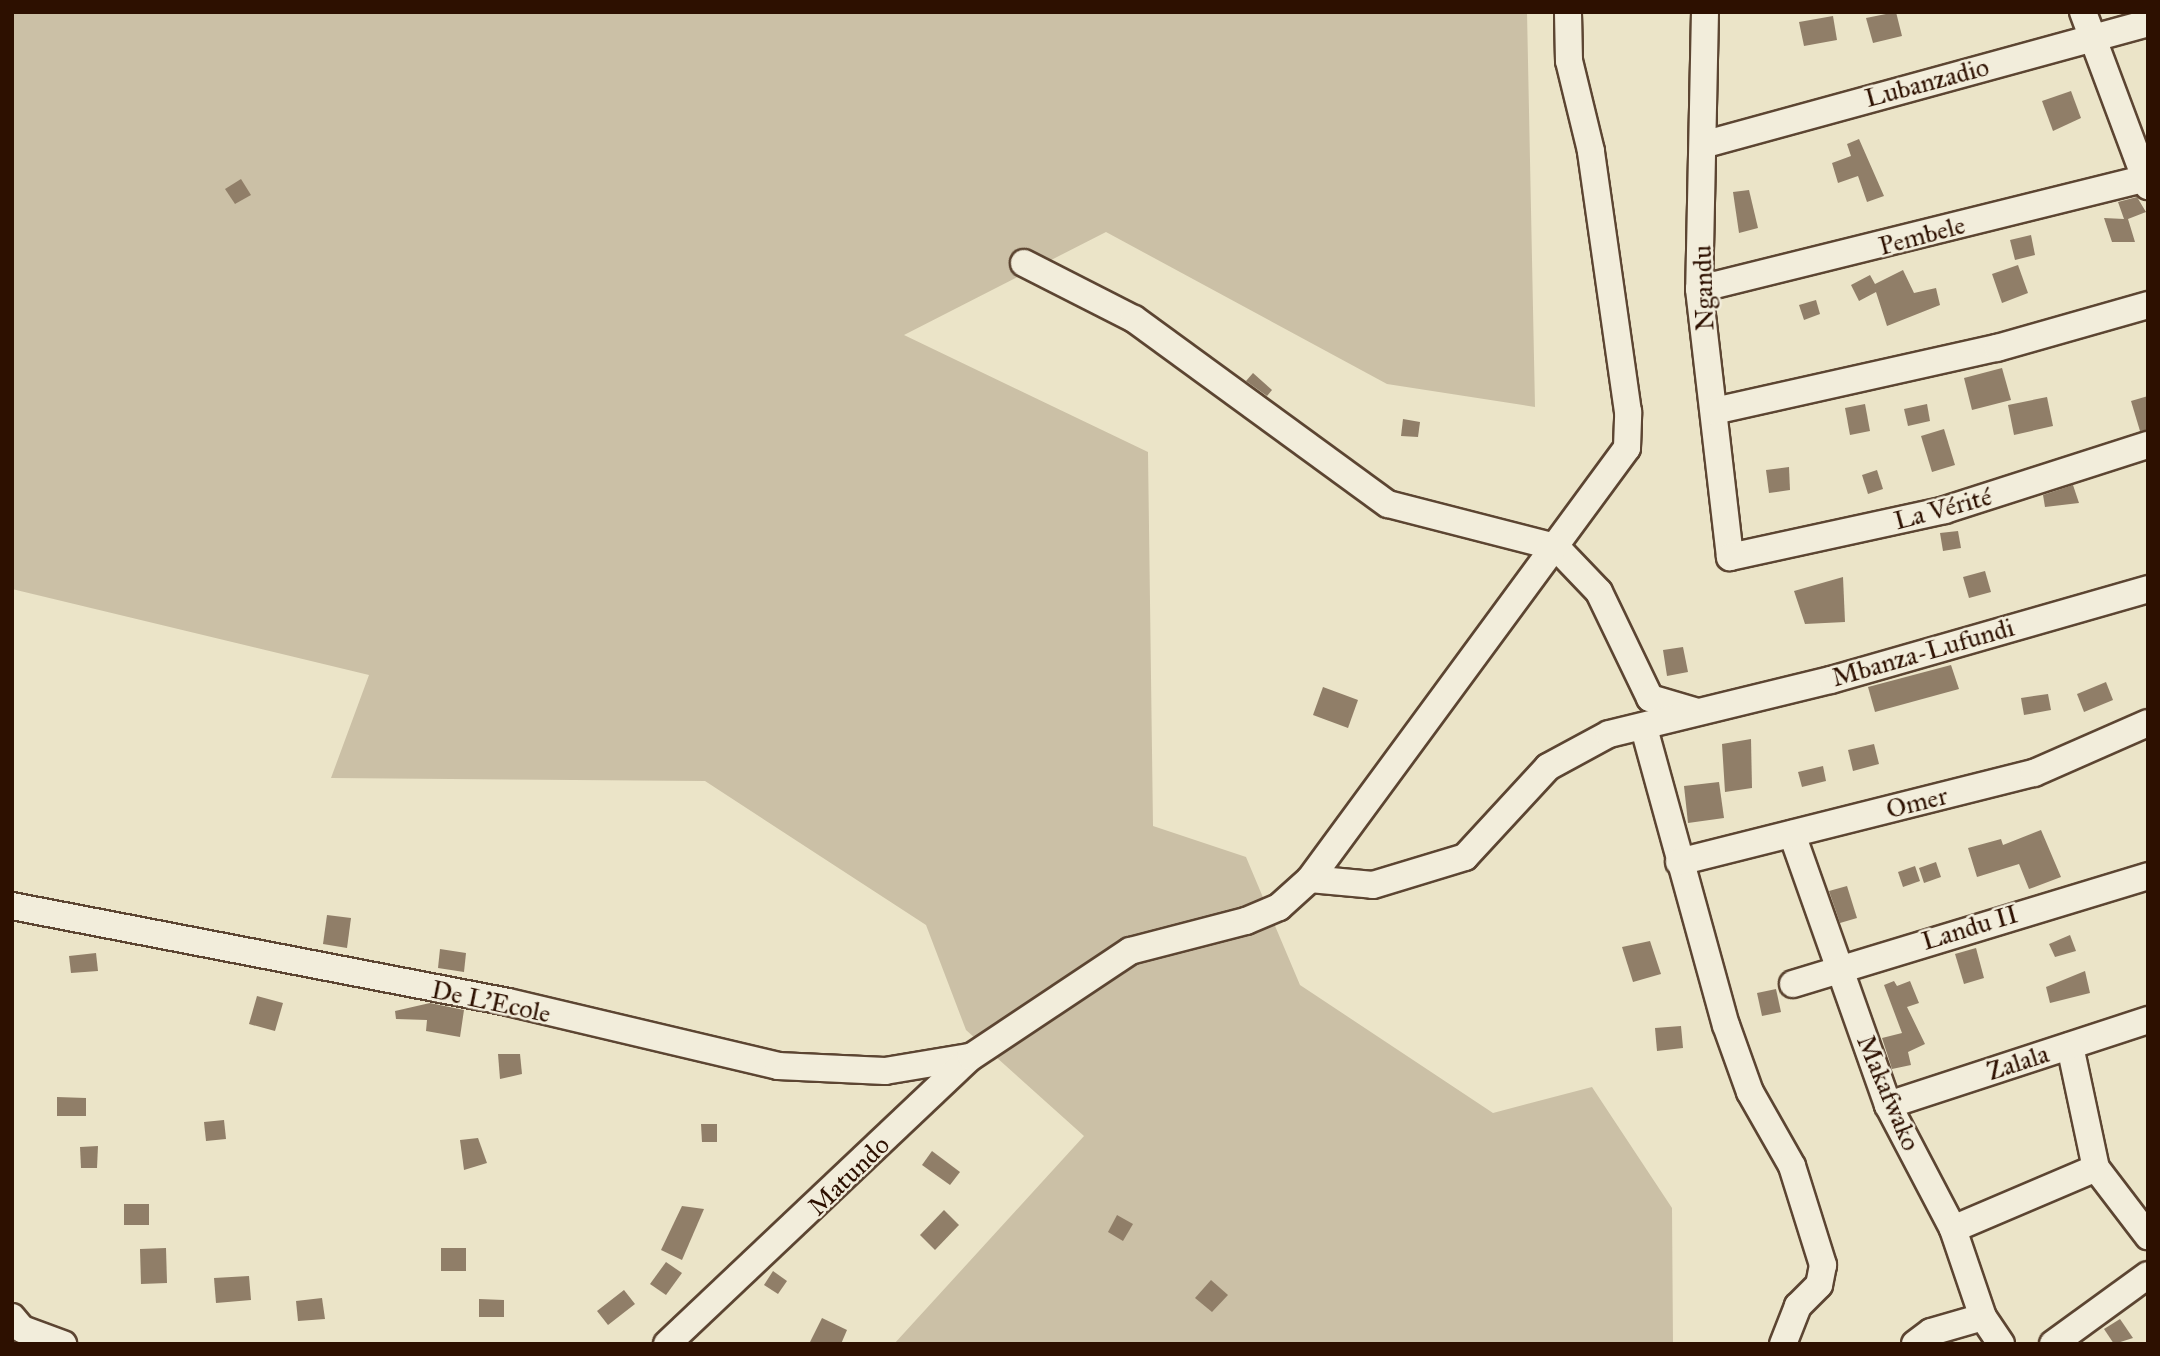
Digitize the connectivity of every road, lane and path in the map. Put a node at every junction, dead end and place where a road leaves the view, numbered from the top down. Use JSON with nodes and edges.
{"nodes":[{"id":1,"x":1568,"y":12,"type":"edge"},
{"id":2,"x":1705,"y":12,"type":"edge"},
{"id":3,"x":2083,"y":12,"type":"edge"},
{"id":4,"x":2148,"y":23,"type":"edge"},
{"id":5,"x":2093,"y":38,"type":"junction"},
{"id":6,"x":1706,"y":144,"type":"junction"},
{"id":7,"x":2146,"y":182,"type":"edge"},
{"id":8,"x":1024,"y":263,"type":"dead end"},
{"id":9,"x":1699,"y":289,"type":"junction"},
{"id":10,"x":2148,"y":305,"type":"edge"},
{"id":11,"x":1714,"y":411,"type":"junction"},
{"id":12,"x":2148,"y":445,"type":"edge"},
{"id":13,"x":1556,"y":547,"type":"junction"},
{"id":14,"x":1735,"y":559,"type":"joint"},
{"id":15,"x":2148,"y":589,"type":"edge"},
{"id":16,"x":1696,"y":711,"type":"junction"},
{"id":17,"x":2148,"y":723,"type":"edge"},
{"id":18,"x":1644,"y":728,"type":"junction"},
{"id":19,"x":1792,"y":834,"type":"junction"},
{"id":20,"x":1679,"y":862,"type":"junction"},
{"id":21,"x":2148,"y":876,"type":"edge"},
{"id":22,"x":1310,"y":879,"type":"junction"},
{"id":23,"x":12,"y":906,"type":"edge"},
{"id":24,"x":1839,"y":967,"type":"junction"},
{"id":25,"x":1793,"y":984,"type":"dead end"},
{"id":26,"x":2148,"y":1020,"type":"edge"},
{"id":27,"x":2070,"y":1046,"type":"junction"},
{"id":28,"x":971,"y":1057,"type":"junction"},
{"id":29,"x":1888,"y":1105,"type":"junction"},
{"id":30,"x":2096,"y":1168,"type":"junction"},
{"id":31,"x":1954,"y":1229,"type":"junction"},
{"id":32,"x":2148,"y":1237,"type":"edge"},
{"id":33,"x":2148,"y":1275,"type":"edge"},
{"id":34,"x":12,"y":1317,"type":"edge"},
{"id":35,"x":1983,"y":1317,"type":"junction"},
{"id":36,"x":64,"y":1344,"type":"edge"},
{"id":37,"x":667,"y":1344,"type":"edge"},
{"id":38,"x":1783,"y":1344,"type":"edge"},
{"id":39,"x":1915,"y":1344,"type":"edge"},
{"id":40,"x":2001,"y":1344,"type":"edge"},
{"id":41,"x":2053,"y":1344,"type":"edge"}],
"edges":[{"from":1,"to":13,"type":"street","name":"Matundo"},
{"from":2,"to":6,"type":"street","name":"Ngandu"},
{"from":3,"to":5,"type":"street"},
{"from":4,"to":5,"type":"street","name":"Lubanzadio"},
{"from":5,"to":6,"type":"street","name":"Lubanzadio"},
{"from":5,"to":7,"type":"street"},
{"from":6,"to":9,"type":"street","name":"Ngandu"},
{"from":7,"to":9,"type":"street","name":"Pembele"},
{"from":8,"to":13,"type":"street"},
{"from":9,"to":11,"type":"street","name":"Ngandu"},
{"from":10,"to":11,"type":"street"},
{"from":11,"to":14,"type":"street","name":"Ngandu"},
{"from":12,"to":14,"type":"street","name":"La Vérité"},
{"from":13,"to":16,"type":"street"},
{"from":13,"to":22,"type":"street","name":"Matundo"},
{"from":15,"to":16,"type":"street","name":"Mbanza-Lufundi"},
{"from":16,"to":18,"type":"street","name":"Mbanza-Lufundi"},
{"from":17,"to":19,"type":"street","name":"Omer"},
{"from":18,"to":20,"type":"street"},
{"from":18,"to":22,"type":"street","name":"Mbanza-Lufundi"},
{"from":19,"to":20,"type":"street","name":"Omer"},
{"from":19,"to":24,"type":"street","name":"Makafwako"},
{"from":20,"to":38,"type":"street"},
{"from":21,"to":24,"type":"street","name":"Landu II"},
{"from":22,"to":28,"type":"street","name":"Matundo"},
{"from":23,"to":28,"type":"street","name":"De L'Ecole"},
{"from":24,"to":25,"type":"street","name":"Landu II"},
{"from":24,"to":29,"type":"street","name":"Makafwako"},
{"from":26,"to":27,"type":"street","name":"Zalala"},
{"from":27,"to":29,"type":"street","name":"Zalala"},
{"from":27,"to":30,"type":"street"},
{"from":28,"to":37,"type":"street","name":"Matundo"},
{"from":29,"to":31,"type":"street","name":"Makafwako"},
{"from":30,"to":31,"type":"street"},
{"from":30,"to":32,"type":"street"},
{"from":31,"to":35,"type":"street","name":"Makafwako"},
{"from":33,"to":41,"type":"street"},
{"from":34,"to":36,"type":"street"},
{"from":35,"to":39,"type":"street"},
{"from":35,"to":40,"type":"street","name":"Makafwako"}]}
